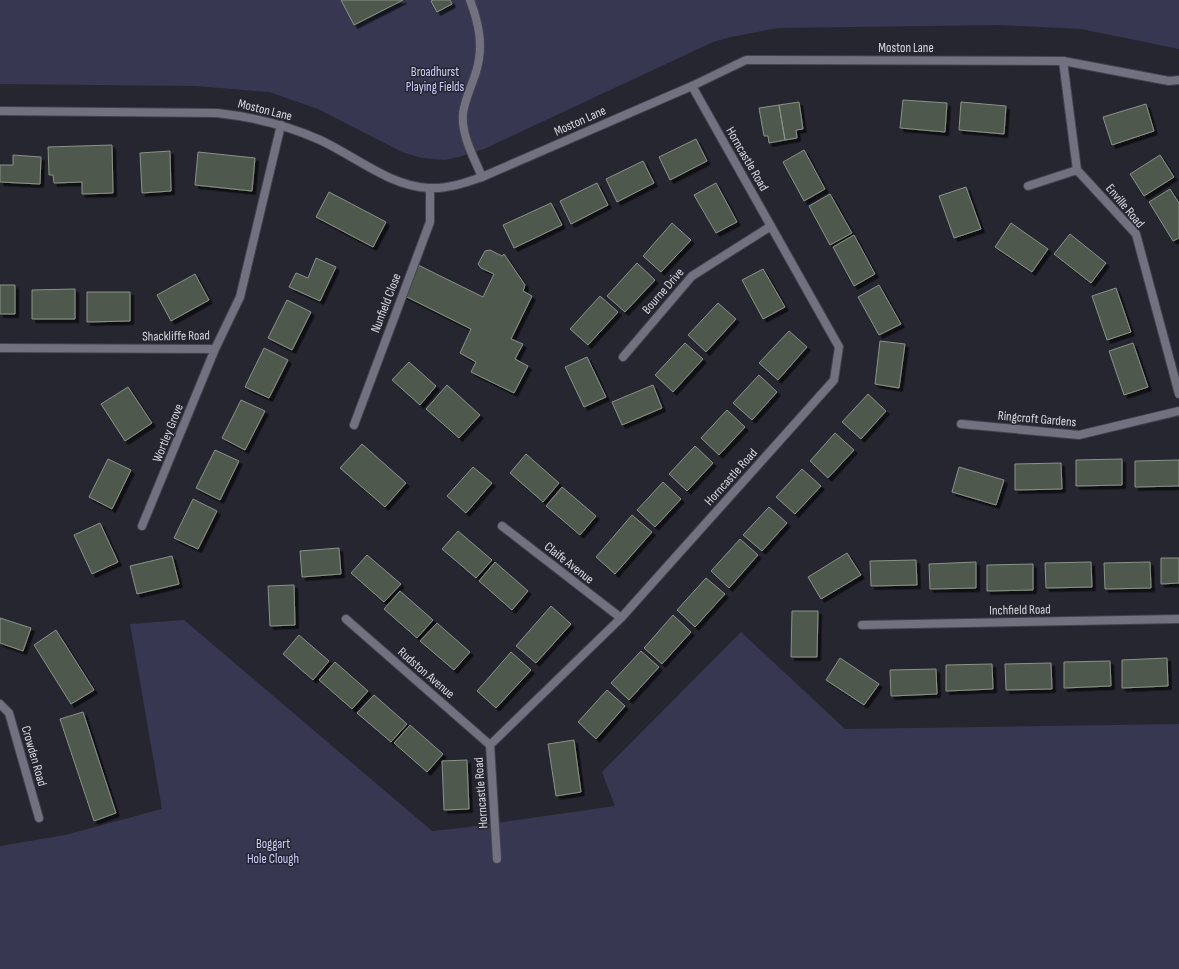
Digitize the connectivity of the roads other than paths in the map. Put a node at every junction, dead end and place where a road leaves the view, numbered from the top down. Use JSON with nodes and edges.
{"nodes":[{"id":1,"x":470,"y":0,"type":"edge"},
{"id":2,"x":1063,"y":61,"type":"junction"},
{"id":3,"x":1179,"y":80,"type":"edge"},
{"id":4,"x":692,"y":86,"type":"junction"},
{"id":5,"x":0,"y":111,"type":"edge"},
{"id":6,"x":281,"y":125,"type":"junction"},
{"id":7,"x":1077,"y":170,"type":"junction"},
{"id":8,"x":482,"y":177,"type":"junction"},
{"id":9,"x":1028,"y":186,"type":"dead end"},
{"id":10,"x":430,"y":188,"type":"junction"},
{"id":11,"x":771,"y":226,"type":"junction"},
{"id":12,"x":0,"y":348,"type":"edge"},
{"id":13,"x":215,"y":349,"type":"junction"},
{"id":14,"x":623,"y":357,"type":"dead end"},
{"id":15,"x":1179,"y":394,"type":"edge"},
{"id":16,"x":1179,"y":411,"type":"edge"},
{"id":17,"x":961,"y":424,"type":"dead end"},
{"id":18,"x":354,"y":425,"type":"dead end"},
{"id":19,"x":142,"y":526,"type":"dead end"},
{"id":20,"x":502,"y":526,"type":"dead end"},
{"id":21,"x":621,"y":618,"type":"junction"},
{"id":22,"x":1179,"y":618,"type":"edge"},
{"id":23,"x":346,"y":619,"type":"dead end"},
{"id":24,"x":862,"y":625,"type":"dead end"},
{"id":25,"x":0,"y":704,"type":"edge"},
{"id":26,"x":490,"y":745,"type":"junction"},
{"id":27,"x":39,"y":818,"type":"dead end"},
{"id":28,"x":497,"y":859,"type":"dead end"}],
"edges":[{"from":1,"to":8,"type":"street"},
{"from":2,"to":3,"type":"street","name":"Moston Lane"},
{"from":2,"to":4,"type":"street","name":"Moston Lane"},
{"from":2,"to":7,"type":"street"},
{"from":4,"to":8,"type":"street","name":"Moston Lane"},
{"from":4,"to":11,"type":"street","name":"Horncastle Road"},
{"from":5,"to":6,"type":"street","name":"Moston Lane"},
{"from":6,"to":10,"type":"street","name":"Moston Lane"},
{"from":6,"to":13,"type":"street","name":"Shackliffe Road"},
{"from":7,"to":9,"type":"street"},
{"from":7,"to":15,"type":"street","name":"Enville Road"},
{"from":8,"to":10,"type":"street","name":"Moston Lane"},
{"from":10,"to":18,"type":"street","name":"Nunfield Close"},
{"from":11,"to":14,"type":"street","name":"Bourne Drive"},
{"from":11,"to":21,"type":"street","name":"Horncastle Road"},
{"from":12,"to":13,"type":"street","name":"Shackliffe Road"},
{"from":13,"to":19,"type":"street","name":"Wortley Grove"},
{"from":16,"to":17,"type":"street","name":"Ringcroft Gardens"},
{"from":20,"to":21,"type":"street","name":"Claife Avenue"},
{"from":21,"to":26,"type":"street","name":"Horncastle Road"},
{"from":22,"to":24,"type":"street","name":"Inchfield Road"},
{"from":23,"to":26,"type":"street","name":"Rudston Avenue"},
{"from":25,"to":27,"type":"street","name":"Crowden Road"},
{"from":26,"to":28,"type":"street","name":"Horncastle Road"}]}
